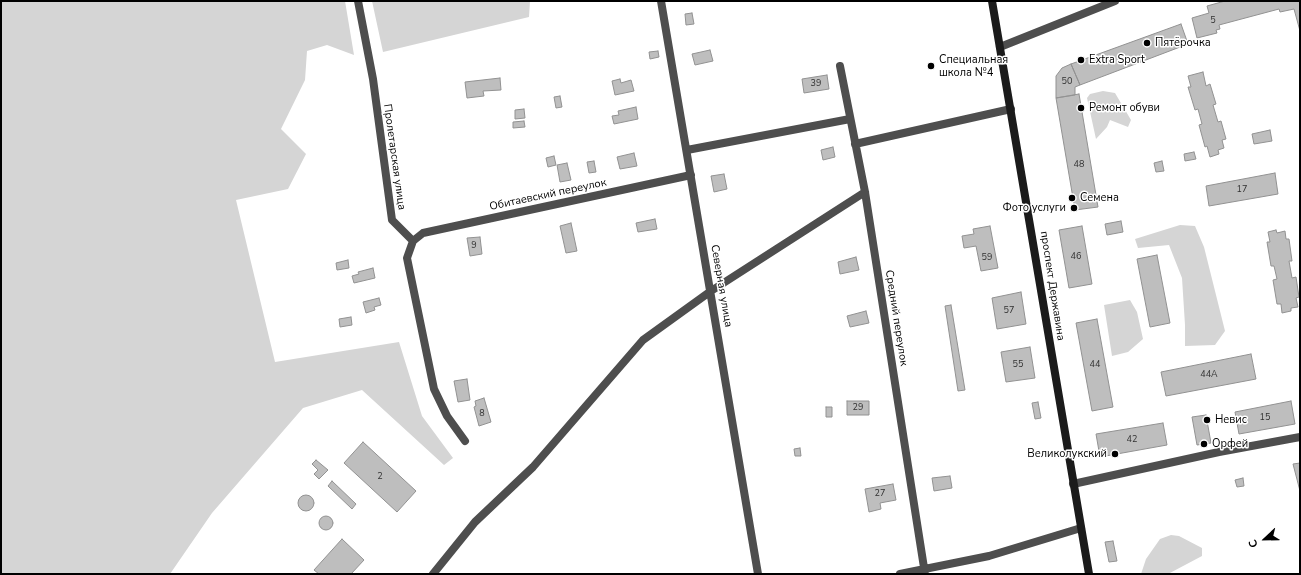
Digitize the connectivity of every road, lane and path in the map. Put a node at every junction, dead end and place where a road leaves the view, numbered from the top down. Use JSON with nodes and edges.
{"nodes":[{"id":1,"x":358,"y":1,"type":"edge"},
{"id":2,"x":661,"y":1,"type":"edge"},
{"id":3,"x":992,"y":1,"type":"edge"},
{"id":4,"x":1115,"y":1,"type":"edge"},
{"id":5,"x":1000,"y":47,"type":"junction"},
{"id":6,"x":840,"y":66,"type":"dead end"},
{"id":7,"x":1011,"y":109,"type":"junction"},
{"id":8,"x":850,"y":119,"type":"junction"},
{"id":9,"x":855,"y":144,"type":"junction"},
{"id":10,"x":687,"y":150,"type":"junction"},
{"id":11,"x":691,"y":175,"type":"junction"},
{"id":12,"x":865,"y":192,"type":"junction"},
{"id":13,"x":413,"y":241,"type":"junction"},
{"id":14,"x":711,"y":291,"type":"junction"},
{"id":15,"x":1300,"y":437,"type":"edge"},
{"id":16,"x":465,"y":441,"type":"dead end"},
{"id":17,"x":1073,"y":484,"type":"junction"},
{"id":18,"x":1081,"y":528,"type":"junction"},
{"id":19,"x":925,"y":571,"type":"edge"},
{"id":20,"x":433,"y":574,"type":"edge"},
{"id":21,"x":758,"y":574,"type":"edge"},
{"id":22,"x":900,"y":574,"type":"edge"},
{"id":23,"x":1089,"y":574,"type":"edge"}],
"edges":[{"from":1,"to":13,"type":"street","name":"Пролетарская улица"},
{"from":2,"to":10,"type":"street","name":"Северная улица"},
{"from":3,"to":5,"type":"main road","name":"проспект Державина"},
{"from":4,"to":5,"type":"street"},
{"from":5,"to":7,"type":"main road","name":"проспект Державина"},
{"from":6,"to":8,"type":"street","name":"Средний переулок"},
{"from":7,"to":9,"type":"street"},
{"from":7,"to":17,"type":"main road","name":"проспект Державина"},
{"from":8,"to":9,"type":"street","name":"Средний переулок"},
{"from":8,"to":10,"type":"street"},
{"from":9,"to":12,"type":"street","name":"Средний переулок"},
{"from":10,"to":11,"type":"street","name":"Северная улица"},
{"from":11,"to":13,"type":"street","name":"Обитаевский переулок"},
{"from":11,"to":14,"type":"street","name":"Северная улица"},
{"from":12,"to":14,"type":"street"},
{"from":12,"to":19,"type":"street","name":"Средний переулок"},
{"from":13,"to":16,"type":"street"},
{"from":14,"to":20,"type":"street"},
{"from":14,"to":21,"type":"street","name":"Северная улица"},
{"from":15,"to":17,"type":"street"},
{"from":17,"to":18,"type":"main road","name":"проспект Державина"},
{"from":18,"to":19,"type":"street"},
{"from":18,"to":23,"type":"main road","name":"проспект Державина"},
{"from":19,"to":22,"type":"street"}]}
